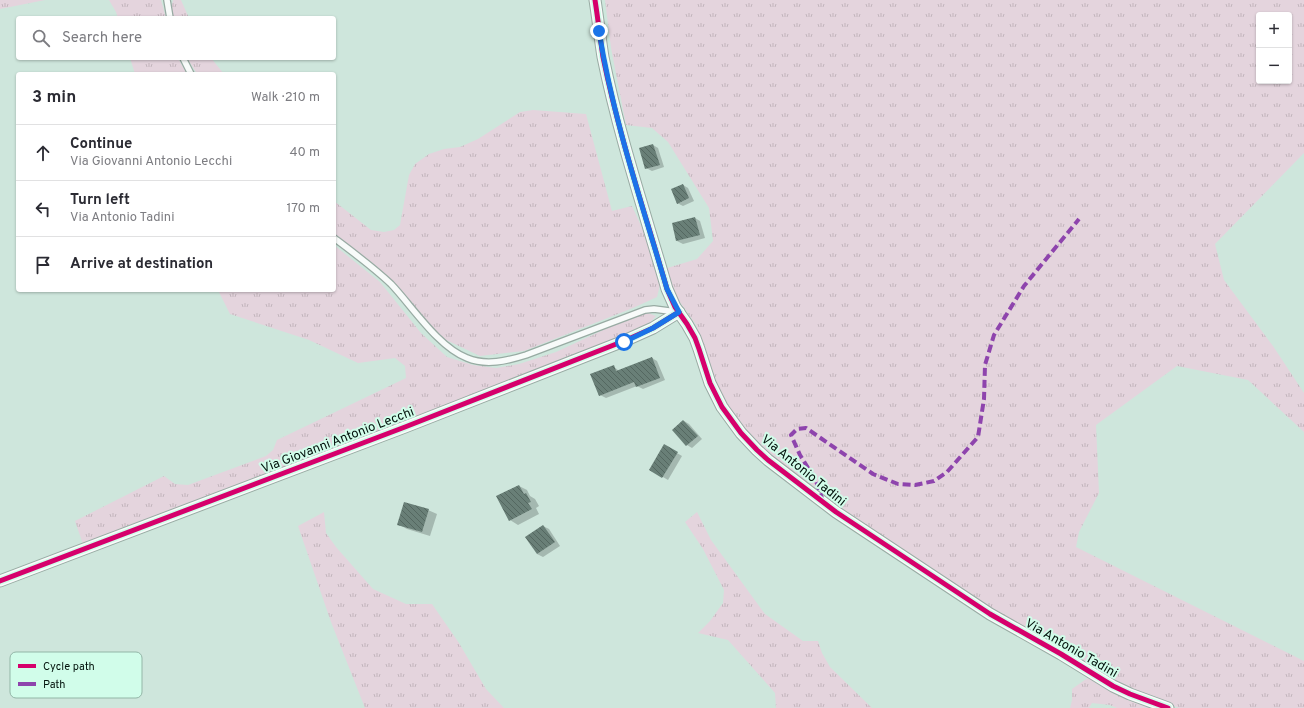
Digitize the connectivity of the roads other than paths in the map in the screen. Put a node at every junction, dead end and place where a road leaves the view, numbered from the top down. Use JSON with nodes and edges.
{"nodes":[{"id":1,"x":167,"y":0,"type":"edge"},
{"id":2,"x":595,"y":0,"type":"edge"},
{"id":3,"x":170,"y":16,"type":"edge"},
{"id":4,"x":184,"y":60,"type":"edge"},
{"id":5,"x":190,"y":72,"type":"edge"},
{"id":6,"x":336,"y":239,"type":"edge"},
{"id":7,"x":679,"y":312,"type":"junction"},
{"id":8,"x":0,"y":581,"type":"edge"},
{"id":9,"x":1168,"y":708,"type":"edge"}],
"edges":[{"from":1,"to":3,"type":"lane"},
{"from":2,"to":7,"type":"street","name":"Via Antonio Tadini"},
{"from":4,"to":5,"type":"lane"},
{"from":6,"to":7,"type":"lane"},
{"from":7,"to":8,"type":"street","name":"Via Giovanni Antonio Lecchi"},
{"from":7,"to":9,"type":"street","name":"Via Antonio Tadini"}]}
